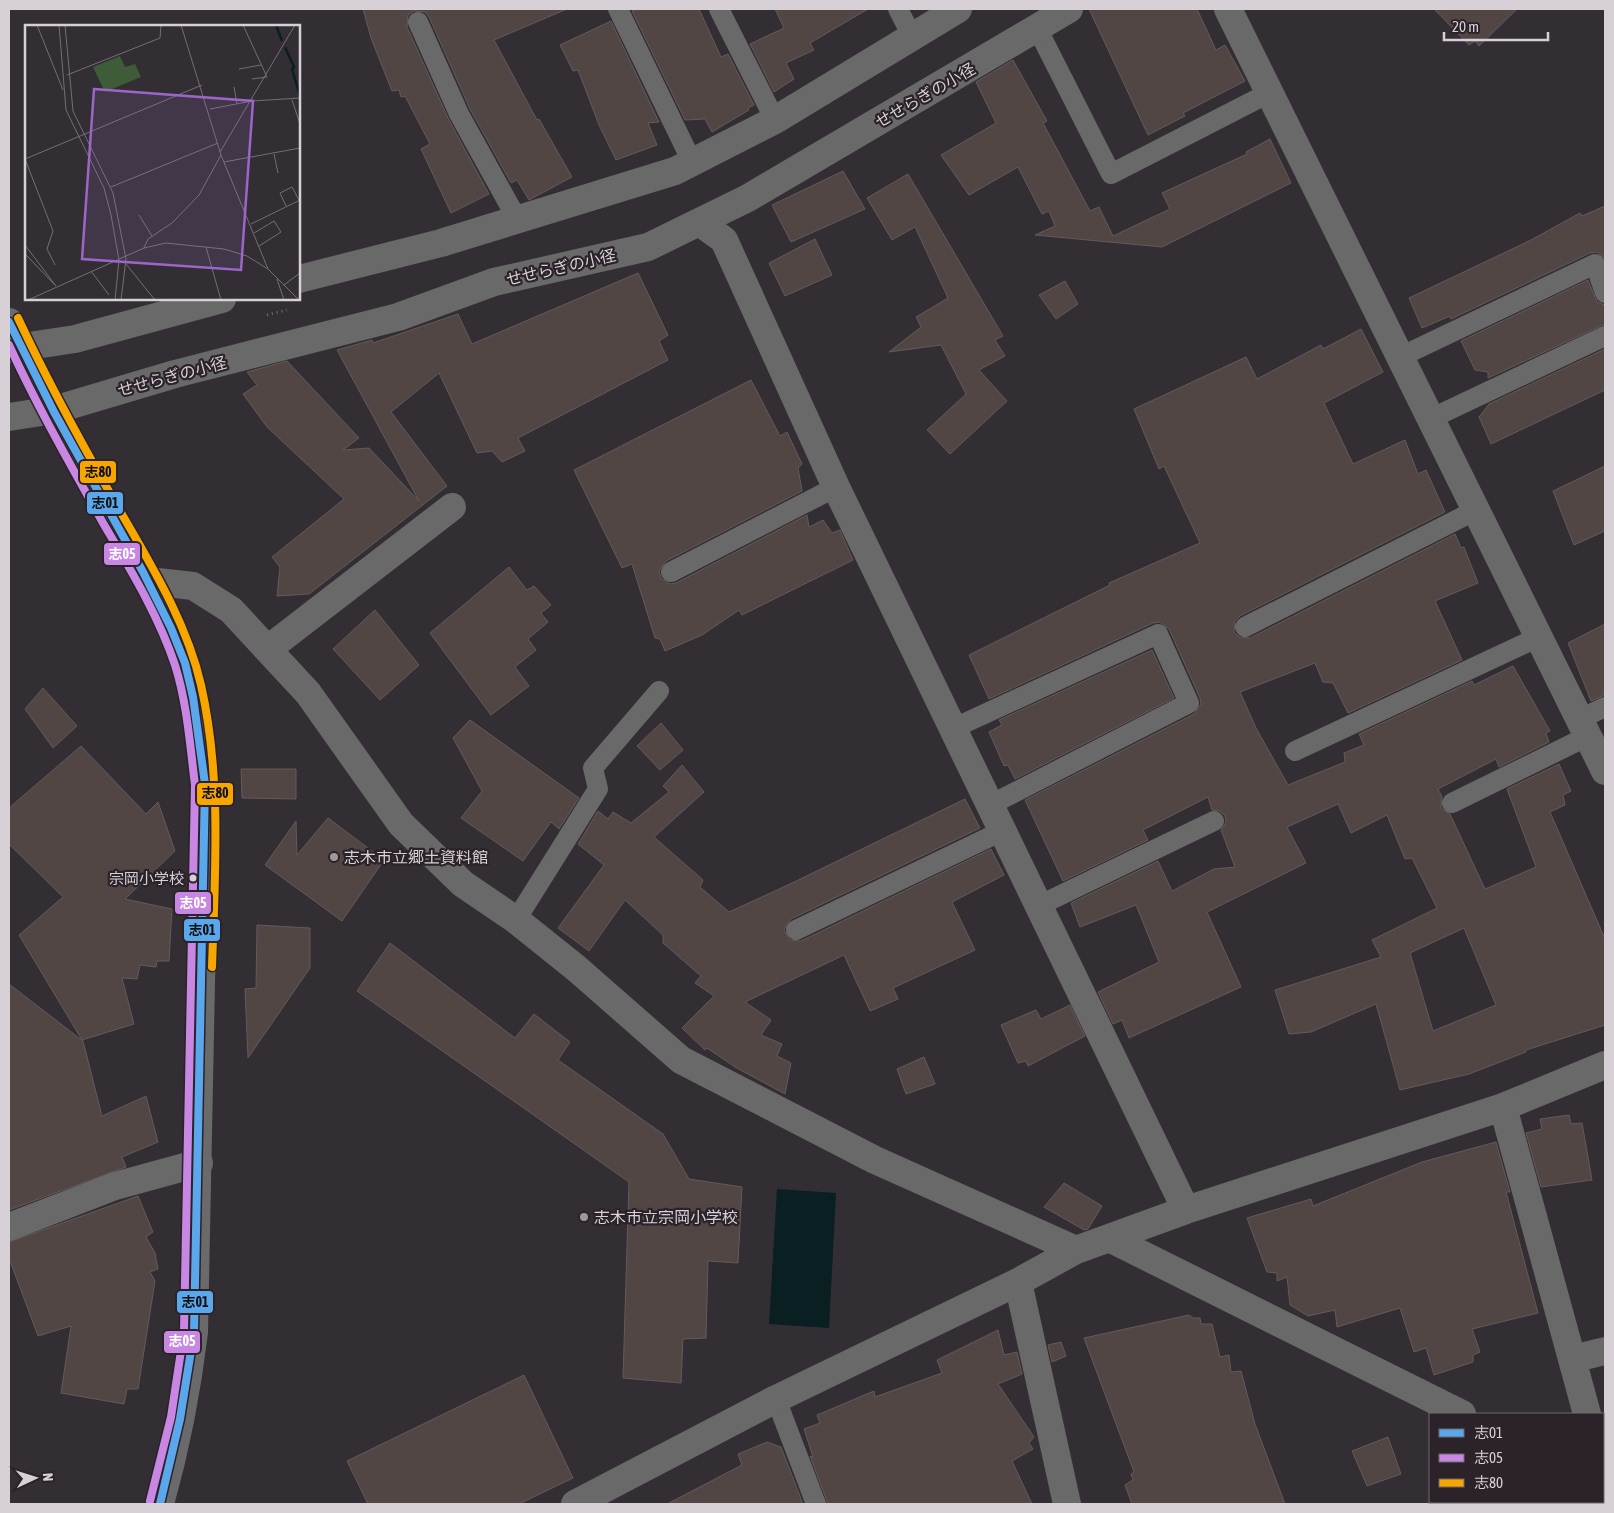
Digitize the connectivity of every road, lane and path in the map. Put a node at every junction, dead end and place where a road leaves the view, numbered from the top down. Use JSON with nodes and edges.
{"nodes":[{"id":1,"x":618,"y":9,"type":"edge"},
{"id":2,"x":719,"y":9,"type":"edge"},
{"id":3,"x":898,"y":9,"type":"edge"},
{"id":4,"x":958,"y":9,"type":"edge"},
{"id":5,"x":1069,"y":9,"type":"edge"},
{"id":6,"x":1228,"y":9,"type":"edge"},
{"id":7,"x":418,"y":22,"type":"dead end"},
{"id":8,"x":1037,"y":28,"type":"junction"},
{"id":9,"x":913,"y":38,"type":"junction"},
{"id":10,"x":1270,"y":93,"type":"junction"},
{"id":11,"x":775,"y":120,"type":"junction"},
{"id":12,"x":693,"y":164,"type":"junction"},
{"id":13,"x":517,"y":219,"type":"junction"},
{"id":14,"x":699,"y":222,"type":"junction"},
{"id":15,"x":300,"y":279,"type":"edge"},
{"id":16,"x":1605,"y":293,"type":"edge"},
{"id":17,"x":218,"y":300,"type":"edge"},
{"id":18,"x":9,"y":322,"type":"edge"},
{"id":19,"x":1605,"y":336,"type":"edge"},
{"id":20,"x":19,"y":352,"type":"edge"},
{"id":21,"x":1400,"y":356,"type":"junction"},
{"id":22,"x":48,"y":400,"type":"junction"},
{"id":23,"x":9,"y":417,"type":"edge"},
{"id":24,"x":1430,"y":419,"type":"junction"},
{"id":25,"x":836,"y":487,"type":"junction"},
{"id":26,"x":452,"y":507,"type":"dead end"},
{"id":27,"x":1476,"y":510,"type":"junction"},
{"id":28,"x":672,"y":572,"type":"dead end"},
{"id":29,"x":149,"y":581,"type":"junction"},
{"id":30,"x":1245,"y":627,"type":"dead end"},
{"id":31,"x":1538,"y":637,"type":"junction"},
{"id":32,"x":268,"y":649,"type":"junction"},
{"id":33,"x":659,"y":692,"type":"dead end"},
{"id":34,"x":1605,"y":707,"type":"edge"},
{"id":35,"x":954,"y":728,"type":"junction"},
{"id":36,"x":1584,"y":728,"type":"junction"},
{"id":37,"x":1295,"y":751,"type":"dead end"},
{"id":38,"x":1605,"y":771,"type":"edge"},
{"id":39,"x":1452,"y":803,"type":"dead end"},
{"id":40,"x":990,"y":805,"type":"junction"},
{"id":41,"x":1214,"y":821,"type":"dead end"},
{"id":42,"x":1002,"y":832,"type":"junction"},
{"id":43,"x":1038,"y":906,"type":"junction"},
{"id":44,"x":516,"y":920,"type":"junction"},
{"id":45,"x":796,"y":930,"type":"dead end"},
{"id":46,"x":1605,"y":1065,"type":"edge"},
{"id":47,"x":1503,"y":1107,"type":"junction"},
{"id":48,"x":198,"y":1163,"type":"junction"},
{"id":49,"x":1186,"y":1210,"type":"junction"},
{"id":50,"x":9,"y":1227,"type":"edge"},
{"id":51,"x":1109,"y":1238,"type":"junction"},
{"id":52,"x":1076,"y":1250,"type":"junction"},
{"id":53,"x":1018,"y":1282,"type":"junction"},
{"id":54,"x":1605,"y":1351,"type":"edge"},
{"id":55,"x":1572,"y":1359,"type":"junction"},
{"id":56,"x":776,"y":1399,"type":"junction"},
{"id":57,"x":1460,"y":1413,"type":"edge"},
{"id":58,"x":1587,"y":1413,"type":"edge"},
{"id":59,"x":160,"y":1504,"type":"edge"},
{"id":60,"x":575,"y":1504,"type":"edge"},
{"id":61,"x":816,"y":1504,"type":"edge"},
{"id":62,"x":1067,"y":1504,"type":"edge"}],
"edges":[{"from":1,"to":12,"type":"lane"},
{"from":2,"to":11,"type":"lane"},
{"from":3,"to":9,"type":"lane"},
{"from":4,"to":9,"type":"street"},
{"from":5,"to":8,"type":"street","name":"せせらぎの小径"},
{"from":6,"to":10,"type":"street"},
{"from":7,"to":13,"type":"lane"},
{"from":8,"to":10,"type":"lane"},
{"from":8,"to":14,"type":"street","name":"せせらぎの小径"},
{"from":9,"to":11,"type":"street"},
{"from":10,"to":21,"type":"street"},
{"from":11,"to":12,"type":"street"},
{"from":12,"to":13,"type":"street"},
{"from":13,"to":15,"type":"street"},
{"from":14,"to":22,"type":"street","name":"せせらぎの小径"},
{"from":14,"to":25,"type":"street"},
{"from":16,"to":21,"type":"lane"},
{"from":17,"to":20,"type":"street"},
{"from":18,"to":20,"type":"main road"},
{"from":19,"to":24,"type":"lane"},
{"from":20,"to":22,"type":"main road"},
{"from":21,"to":24,"type":"street"},
{"from":22,"to":23,"type":"street","name":"せせらぎの小径"},
{"from":22,"to":29,"type":"main road"},
{"from":24,"to":27,"type":"street"},
{"from":25,"to":28,"type":"lane"},
{"from":25,"to":35,"type":"street"},
{"from":26,"to":32,"type":"street"},
{"from":27,"to":30,"type":"lane"},
{"from":27,"to":31,"type":"street"},
{"from":29,"to":32,"type":"street"},
{"from":29,"to":48,"type":"main road"},
{"from":31,"to":36,"type":"street"},
{"from":31,"to":37,"type":"lane"},
{"from":32,"to":44,"type":"street"},
{"from":33,"to":44,"type":"lane"},
{"from":34,"to":36,"type":"lane"},
{"from":35,"to":40,"type":"street"},
{"from":35,"to":40,"type":"lane"},
{"from":36,"to":38,"type":"street"},
{"from":36,"to":39,"type":"lane"},
{"from":40,"to":42,"type":"street"},
{"from":41,"to":43,"type":"lane"},
{"from":42,"to":43,"type":"street"},
{"from":42,"to":45,"type":"lane"},
{"from":43,"to":49,"type":"street"},
{"from":44,"to":52,"type":"street"},
{"from":46,"to":47,"type":"street"},
{"from":47,"to":49,"type":"street"},
{"from":47,"to":55,"type":"street"},
{"from":48,"to":50,"type":"street"},
{"from":48,"to":59,"type":"main road"},
{"from":49,"to":51,"type":"street"},
{"from":51,"to":52,"type":"street"},
{"from":51,"to":57,"type":"street"},
{"from":52,"to":53,"type":"street"},
{"from":53,"to":56,"type":"street"},
{"from":53,"to":62,"type":"street"},
{"from":54,"to":55,"type":"street"},
{"from":55,"to":58,"type":"street"},
{"from":56,"to":60,"type":"street"},
{"from":56,"to":61,"type":"lane"}]}
